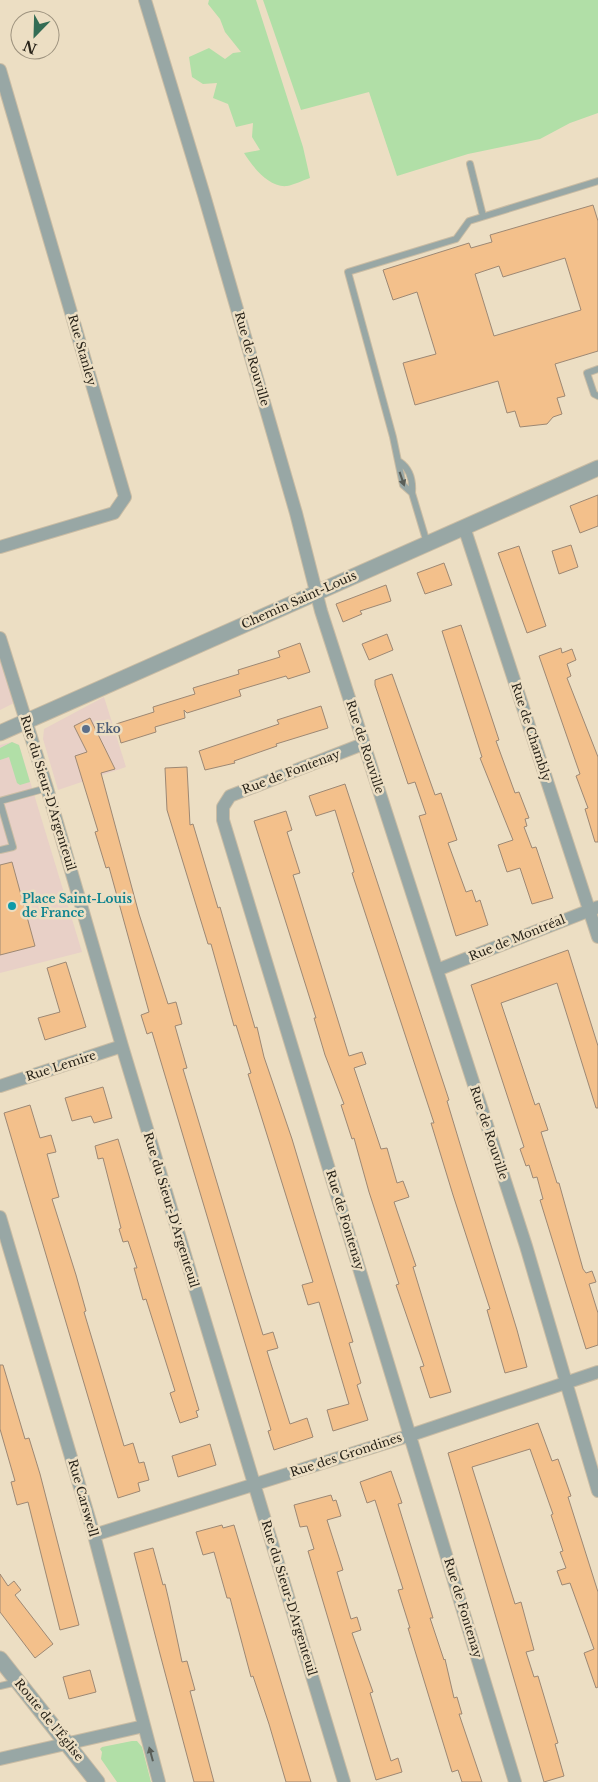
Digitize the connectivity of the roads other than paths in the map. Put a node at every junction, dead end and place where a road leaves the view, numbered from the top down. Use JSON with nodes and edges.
{"nodes":[{"id":1,"x":145,"y":0,"type":"edge"},
{"id":2,"x":0,"y":70,"type":"edge"},
{"id":3,"x":470,"y":164,"type":"dead end"},
{"id":4,"x":598,"y":181,"type":"edge"},
{"id":5,"x":483,"y":216,"type":"junction"},
{"id":6,"x":598,"y":369,"type":"edge"},
{"id":7,"x":598,"y":396,"type":"edge"},
{"id":8,"x":598,"y":468,"type":"edge"},
{"id":9,"x":464,"y":527,"type":"junction"},
{"id":10,"x":427,"y":543,"type":"junction"},
{"id":11,"x":0,"y":547,"type":"edge"},
{"id":12,"x":315,"y":593,"type":"junction"},
{"id":13,"x":0,"y":638,"type":"edge"},
{"id":14,"x":26,"y":722,"type":"junction"},
{"id":15,"x":0,"y":733,"type":"edge"},
{"id":16,"x":363,"y":744,"type":"junction"},
{"id":17,"x":47,"y":788,"type":"junction"},
{"id":18,"x":0,"y":802,"type":"edge"},
{"id":19,"x":0,"y":850,"type":"edge"},
{"id":20,"x":594,"y":908,"type":"edge"},
{"id":21,"x":598,"y":937,"type":"edge"},
{"id":22,"x":437,"y":970,"type":"junction"},
{"id":23,"x":122,"y":1046,"type":"junction"},
{"id":24,"x":0,"y":1086,"type":"edge"},
{"id":25,"x":0,"y":1217,"type":"edge"},
{"id":26,"x":598,"y":1372,"type":"edge"},
{"id":27,"x":566,"y":1383,"type":"junction"},
{"id":28,"x":411,"y":1435,"type":"junction"},
{"id":29,"x":255,"y":1484,"type":"junction"},
{"id":30,"x":598,"y":1491,"type":"edge"},
{"id":31,"x":94,"y":1535,"type":"junction"},
{"id":32,"x":0,"y":1659,"type":"edge"},
{"id":33,"x":18,"y":1681,"type":"junction"},
{"id":34,"x":0,"y":1686,"type":"edge"},
{"id":35,"x":144,"y":1726,"type":"junction"},
{"id":36,"x":69,"y":1744,"type":"junction"},
{"id":37,"x":0,"y":1759,"type":"edge"},
{"id":38,"x":97,"y":1782,"type":"edge"},
{"id":39,"x":159,"y":1782,"type":"edge"},
{"id":40,"x":344,"y":1782,"type":"edge"},
{"id":41,"x":515,"y":1782,"type":"edge"}],
"edges":[{"from":1,"to":12,"type":"street","name":"Rue de Rouville"},
{"from":2,"to":11,"type":"street","name":"Rue Stanley"},
{"from":3,"to":5,"type":"lane"},
{"from":4,"to":5,"type":"lane"},
{"from":5,"to":10,"type":"lane"},
{"from":6,"to":7,"type":"lane"},
{"from":8,"to":9,"type":"street","name":"Chemin Saint-Louis"},
{"from":9,"to":10,"type":"street","name":"Chemin Saint-Louis"},
{"from":9,"to":20,"type":"street","name":"Rue de Chambly"},
{"from":10,"to":12,"type":"street","name":"Chemin Saint-Louis"},
{"from":12,"to":14,"type":"street","name":"Chemin Saint-Louis"},
{"from":12,"to":16,"type":"street","name":"Rue de Rouville"},
{"from":13,"to":14,"type":"street","name":"Rue du Sieur-D'Argenteuil"},
{"from":14,"to":15,"type":"street","name":"Chemin Saint-Louis"},
{"from":14,"to":17,"type":"street","name":"Rue du Sieur-D'Argenteuil"},
{"from":16,"to":22,"type":"street","name":"Rue de Rouville"},
{"from":16,"to":28,"type":"street","name":"Rue de Fontenay"},
{"from":17,"to":18,"type":"lane"},
{"from":17,"to":23,"type":"street","name":"Rue du Sieur-D'Argenteuil"},
{"from":18,"to":19,"type":"lane"},
{"from":20,"to":21,"type":"street","name":"Rue de Chambly"},
{"from":20,"to":22,"type":"street","name":"Rue de Montréal"},
{"from":22,"to":27,"type":"street","name":"Rue de Rouville"},
{"from":23,"to":24,"type":"street","name":"Rue Lemire"},
{"from":23,"to":29,"type":"street","name":"Rue du Sieur-D'Argenteuil"},
{"from":25,"to":31,"type":"street","name":"Rue Carswell"},
{"from":26,"to":27,"type":"street","name":"Rue des Grondines"},
{"from":27,"to":28,"type":"street","name":"Rue des Grondines"},
{"from":27,"to":30,"type":"street","name":"Rue de Rouville"},
{"from":28,"to":29,"type":"street","name":"Rue des Grondines"},
{"from":28,"to":41,"type":"street","name":"Rue de Fontenay"},
{"from":29,"to":31,"type":"street","name":"Rue des Grondines"},
{"from":29,"to":40,"type":"street","name":"Rue du Sieur-D'Argenteuil"},
{"from":31,"to":35,"type":"street","name":"Rue Carswell"},
{"from":32,"to":33,"type":"street","name":"Route de l'Église"},
{"from":33,"to":34,"type":"lane"},
{"from":33,"to":36,"type":"street","name":"Route de l'Église"},
{"from":35,"to":36,"type":"street"},
{"from":39,"to":35,"type":"street","name":"Rue Carswell","one_way":true},
{"from":36,"to":37,"type":"street"},
{"from":36,"to":38,"type":"street","name":"Route de l'Église"}]}
